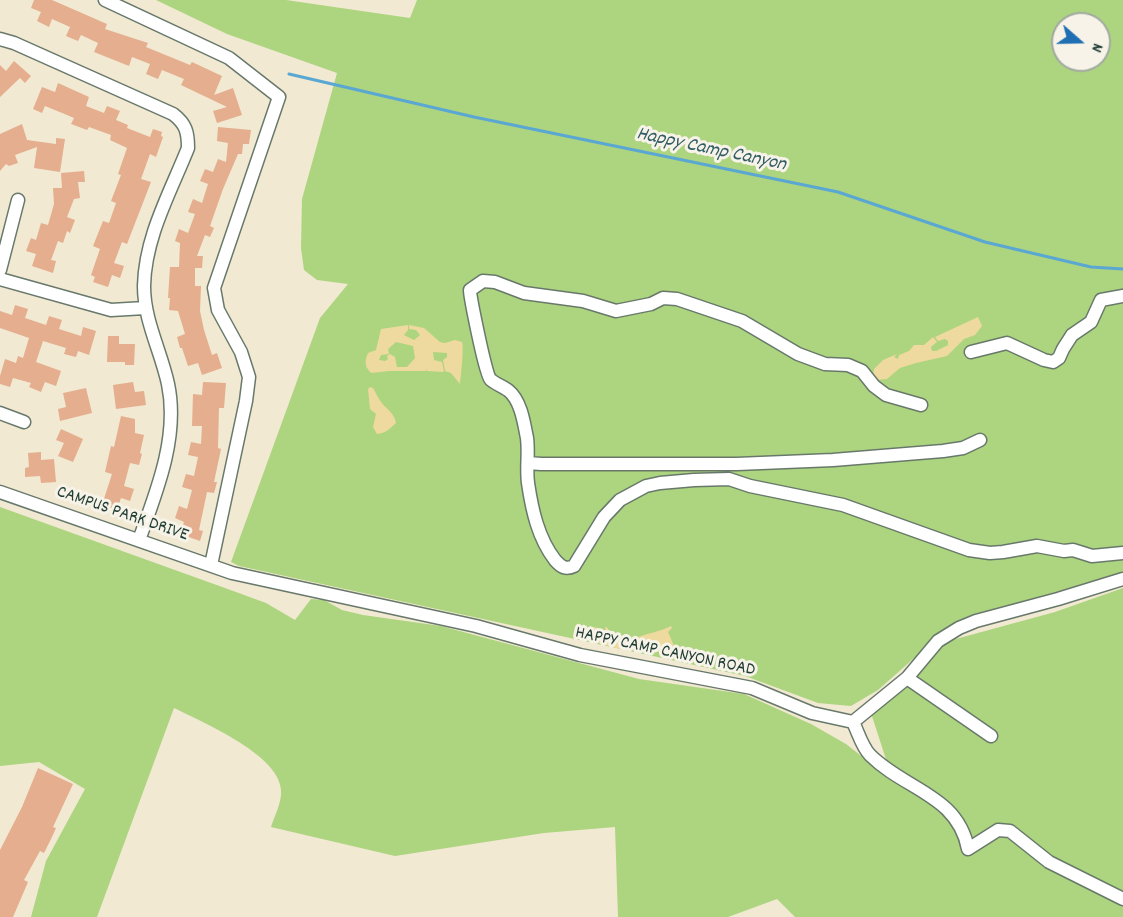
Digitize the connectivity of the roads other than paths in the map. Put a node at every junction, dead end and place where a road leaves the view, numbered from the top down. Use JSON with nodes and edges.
{"nodes":[{"id":1,"x":105,"y":0,"type":"edge"},
{"id":2,"x":0,"y":39,"type":"edge"},
{"id":3,"x":18,"y":200,"type":"dead end"},
{"id":4,"x":0,"y":270,"type":"edge"},
{"id":5,"x":0,"y":279,"type":"edge"},
{"id":6,"x":1123,"y":296,"type":"edge"},
{"id":7,"x":145,"y":308,"type":"junction"},
{"id":8,"x":972,"y":352,"type":"dead end"},
{"id":9,"x":921,"y":405,"type":"dead end"},
{"id":10,"x":0,"y":413,"type":"edge"},
{"id":11,"x":24,"y":422,"type":"dead end"},
{"id":12,"x":980,"y":440,"type":"dead end"},
{"id":13,"x":528,"y":462,"type":"junction"},
{"id":14,"x":0,"y":492,"type":"edge"},
{"id":15,"x":139,"y":540,"type":"junction"},
{"id":16,"x":1123,"y":553,"type":"edge"},
{"id":17,"x":211,"y":565,"type":"junction"},
{"id":18,"x":232,"y":573,"type":"joint"},
{"id":19,"x":1123,"y":579,"type":"edge"},
{"id":20,"x":906,"y":678,"type":"junction"},
{"id":21,"x":853,"y":722,"type":"junction"},
{"id":22,"x":991,"y":736,"type":"dead end"},
{"id":23,"x":1123,"y":899,"type":"edge"}],
"edges":[{"from":1,"to":17,"type":"street"},
{"from":2,"to":7,"type":"street"},
{"from":3,"to":4,"type":"street"},
{"from":5,"to":7,"type":"street"},
{"from":6,"to":8,"type":"street"},
{"from":7,"to":15,"type":"street"},
{"from":9,"to":13,"type":"street"},
{"from":10,"to":11,"type":"street"},
{"from":12,"to":13,"type":"street"},
{"from":13,"to":16,"type":"street"},
{"from":14,"to":15,"type":"street","name":"CAMPUS PARK DRIVE"},
{"from":15,"to":17,"type":"street","name":"CAMPUS PARK DRIVE"},
{"from":17,"to":18,"type":"street","name":"CAMPUS PARK DRIVE"},
{"from":18,"to":21,"type":"street","name":"HAPPY CAMP CANYON ROAD"},
{"from":19,"to":20,"type":"street"},
{"from":20,"to":21,"type":"street"},
{"from":20,"to":22,"type":"street"},
{"from":21,"to":23,"type":"street"}]}
